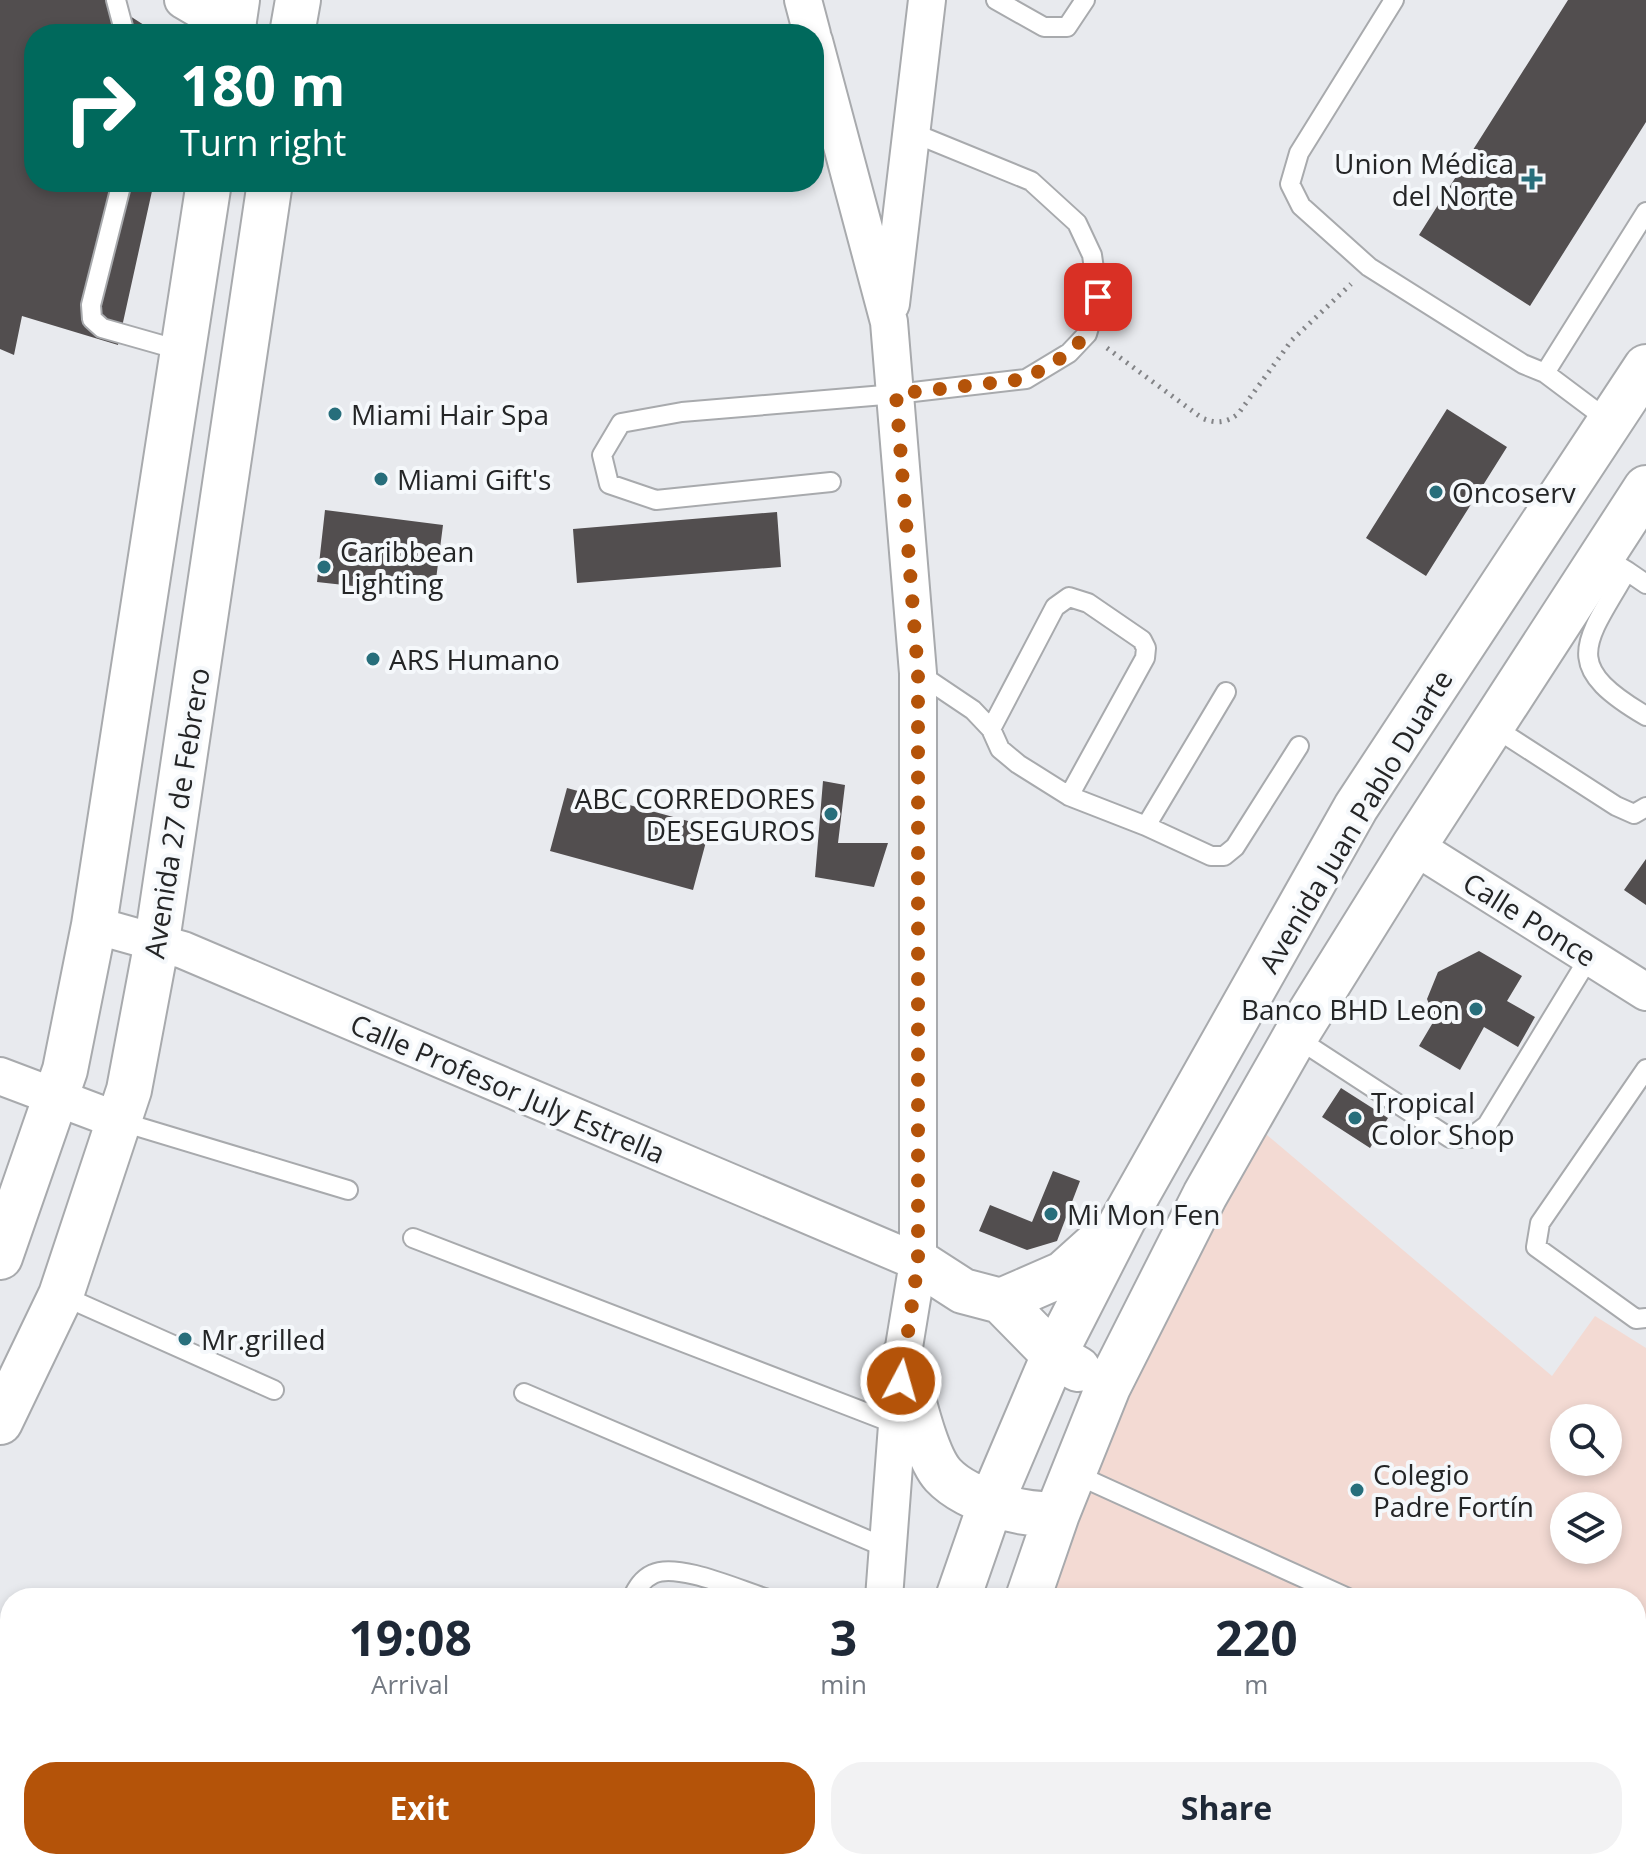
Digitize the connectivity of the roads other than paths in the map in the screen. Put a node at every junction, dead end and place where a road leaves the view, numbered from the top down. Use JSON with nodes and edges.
{"nodes":[{"id":1,"x":116,"y":0,"type":"edge"},
{"id":2,"x":183,"y":0,"type":"edge"},
{"id":3,"x":298,"y":0,"type":"edge"},
{"id":4,"x":803,"y":0,"type":"edge"},
{"id":5,"x":927,"y":0,"type":"edge"},
{"id":6,"x":996,"y":0,"type":"edge"},
{"id":7,"x":1085,"y":0,"type":"edge"},
{"id":8,"x":1394,"y":0,"type":"edge"},
{"id":9,"x":122,"y":24,"type":"edge"},
{"id":10,"x":234,"y":24,"type":"edge"},
{"id":11,"x":294,"y":24,"type":"edge"},
{"id":12,"x":809,"y":24,"type":"edge"},
{"id":13,"x":824,"y":78,"type":"edge"},
{"id":14,"x":911,"y":132,"type":"junction"},
{"id":15,"x":119,"y":192,"type":"edge"},
{"id":16,"x":207,"y":192,"type":"edge"},
{"id":17,"x":269,"y":192,"type":"edge"},
{"id":18,"x":1646,"y":212,"type":"edge"},
{"id":19,"x":889,"y":322,"type":"junction"},
{"id":20,"x":183,"y":351,"type":"junction"},
{"id":21,"x":1646,"y":367,"type":"edge"},
{"id":22,"x":1545,"y":373,"type":"junction"},
{"id":23,"x":896,"y":394,"type":"junction"},
{"id":24,"x":1609,"y":421,"type":"junction"},
{"id":25,"x":831,"y":482,"type":"dead end"},
{"id":26,"x":1646,"y":488,"type":"edge"},
{"id":27,"x":1615,"y":564,"type":"junction"},
{"id":28,"x":1646,"y":584,"type":"edge"},
{"id":29,"x":918,"y":673,"type":"junction"},
{"id":30,"x":1226,"y":692,"type":"dead end"},
{"id":31,"x":1646,"y":716,"type":"edge"},
{"id":32,"x":1492,"y":726,"type":"junction"},
{"id":33,"x":991,"y":729,"type":"junction"},
{"id":34,"x":1299,"y":746,"type":"dead end"},
{"id":35,"x":1069,"y":796,"type":"junction"},
{"id":36,"x":1646,"y":807,"type":"edge"},
{"id":37,"x":1146,"y":826,"type":"junction"},
{"id":38,"x":1414,"y":846,"type":"junction"},
{"id":39,"x":94,"y":925,"type":"junction"},
{"id":40,"x":157,"y":941,"type":"junction"},
{"id":41,"x":1590,"y":956,"type":"junction"},
{"id":42,"x":1646,"y":992,"type":"edge"},
{"id":43,"x":1295,"y":1037,"type":"junction"},
{"id":44,"x":1646,"y":1069,"type":"edge"},
{"id":45,"x":0,"y":1076,"type":"edge"},
{"id":46,"x":57,"y":1098,"type":"junction"},
{"id":47,"x":119,"y":1121,"type":"junction"},
{"id":48,"x":348,"y":1190,"type":"dead end"},
{"id":49,"x":1123,"y":1220,"type":"junction"},
{"id":50,"x":413,"y":1238,"type":"dead end"},
{"id":51,"x":0,"y":1257,"type":"edge"},
{"id":52,"x":918,"y":1262,"type":"junction"},
{"id":53,"x":61,"y":1295,"type":"junction"},
{"id":54,"x":1001,"y":1301,"type":"junction"},
{"id":55,"x":1646,"y":1318,"type":"edge"},
{"id":56,"x":1054,"y":1355,"type":"junction"},
{"id":57,"x":902,"y":1359,"type":"junction"},
{"id":58,"x":1108,"y":1387,"type":"junction"},
{"id":59,"x":274,"y":1390,"type":"dead end"},
{"id":60,"x":524,"y":1393,"type":"dead end"},
{"id":61,"x":0,"y":1422,"type":"edge"},
{"id":62,"x":898,"y":1425,"type":"junction"},
{"id":63,"x":1073,"y":1473,"type":"junction"},
{"id":64,"x":991,"y":1503,"type":"junction"},
{"id":65,"x":1057,"y":1514,"type":"junction"},
{"id":66,"x":889,"y":1549,"type":"junction"},
{"id":67,"x":637,"y":1588,"type":"edge"},
{"id":68,"x":731,"y":1588,"type":"edge"},
{"id":69,"x":885,"y":1588,"type":"edge"},
{"id":70,"x":961,"y":1588,"type":"edge"},
{"id":71,"x":1031,"y":1588,"type":"edge"},
{"id":72,"x":1326,"y":1588,"type":"edge"}],
"edges":[{"from":1,"to":9,"type":"lane"},
{"from":2,"to":10,"type":"street"},
{"from":3,"to":11,"type":"main road"},
{"from":4,"to":12,"type":"street"},
{"from":5,"to":14,"type":"street"},
{"from":6,"to":7,"type":"lane"},
{"from":8,"to":22,"type":"lane"},
{"from":13,"to":19,"type":"street"},
{"from":14,"to":19,"type":"street"},
{"from":14,"to":23,"type":"lane"},
{"from":15,"to":20,"type":"lane"},
{"from":16,"to":20,"type":"main road"},
{"from":17,"to":40,"type":"main road","name":"Avenida 27 de Febrero"},
{"from":18,"to":22,"type":"lane"},
{"from":19,"to":23,"type":"street"},
{"from":20,"to":39,"type":"main road"},
{"from":21,"to":24,"type":"main road","name":"Avenida Juan Pablo Duarte"},
{"from":22,"to":24,"type":"lane"},
{"from":23,"to":25,"type":"lane"},
{"from":23,"to":29,"type":"street"},
{"from":24,"to":49,"type":"main road","name":"Avenida Juan Pablo Duarte"},
{"from":26,"to":27,"type":"main road"},
{"from":27,"to":28,"type":"lane"},
{"from":27,"to":31,"type":"lane"},
{"from":27,"to":32,"type":"main road"},
{"from":29,"to":33,"type":"lane"},
{"from":29,"to":52,"type":"street"},
{"from":30,"to":37,"type":"lane"},
{"from":32,"to":36,"type":"lane"},
{"from":32,"to":38,"type":"main road"},
{"from":33,"to":35,"type":"lane"},
{"from":33,"to":35,"type":"lane"},
{"from":34,"to":37,"type":"lane"},
{"from":35,"to":37,"type":"lane"},
{"from":38,"to":41,"type":"street","name":"Calle Ponce"},
{"from":38,"to":43,"type":"main road"},
{"from":39,"to":40,"type":"street","name":"Calle Profesor July Estrella"},
{"from":39,"to":46,"type":"main road"},
{"from":40,"to":47,"type":"main road","name":"Avenida 27 de Febrero"},
{"from":40,"to":52,"type":"street","name":"Calle Profesor July Estrella"},
{"from":41,"to":42,"type":"street","name":"Calle Ponce"},
{"from":41,"to":43,"type":"lane"},
{"from":43,"to":58,"type":"main road"},
{"from":44,"to":55,"type":"lane"},
{"from":45,"to":46,"type":"street"},
{"from":46,"to":47,"type":"street"},
{"from":46,"to":51,"type":"main road"},
{"from":47,"to":48,"type":"lane"},
{"from":47,"to":53,"type":"main road","name":"Avenida 27 de Febrero"},
{"from":49,"to":54,"type":"main road"},
{"from":49,"to":56,"type":"main road","name":"Avenida Juan Pablo Duarte"},
{"from":50,"to":62,"type":"lane"},
{"from":52,"to":54,"type":"main road"},
{"from":52,"to":57,"type":"street"},
{"from":53,"to":59,"type":"lane"},
{"from":53,"to":61,"type":"main road","name":"Avenida 27 de Febrero"},
{"from":54,"to":56,"type":"main road"},
{"from":56,"to":58,"type":"main road"},
{"from":56,"to":64,"type":"main road","name":"Avenida Juan Pablo Duarte"},
{"from":57,"to":62,"type":"street"},
{"from":57,"to":64,"type":"main road"},
{"from":58,"to":63,"type":"main road"},
{"from":60,"to":66,"type":"lane"},
{"from":62,"to":66,"type":"street"},
{"from":63,"to":65,"type":"main road"},
{"from":63,"to":72,"type":"lane"},
{"from":64,"to":65,"type":"main road"},
{"from":64,"to":70,"type":"main road","name":"Avenida Juan Pablo Duarte"},
{"from":65,"to":71,"type":"main road"},
{"from":66,"to":69,"type":"street"},
{"from":67,"to":68,"type":"lane"}]}
